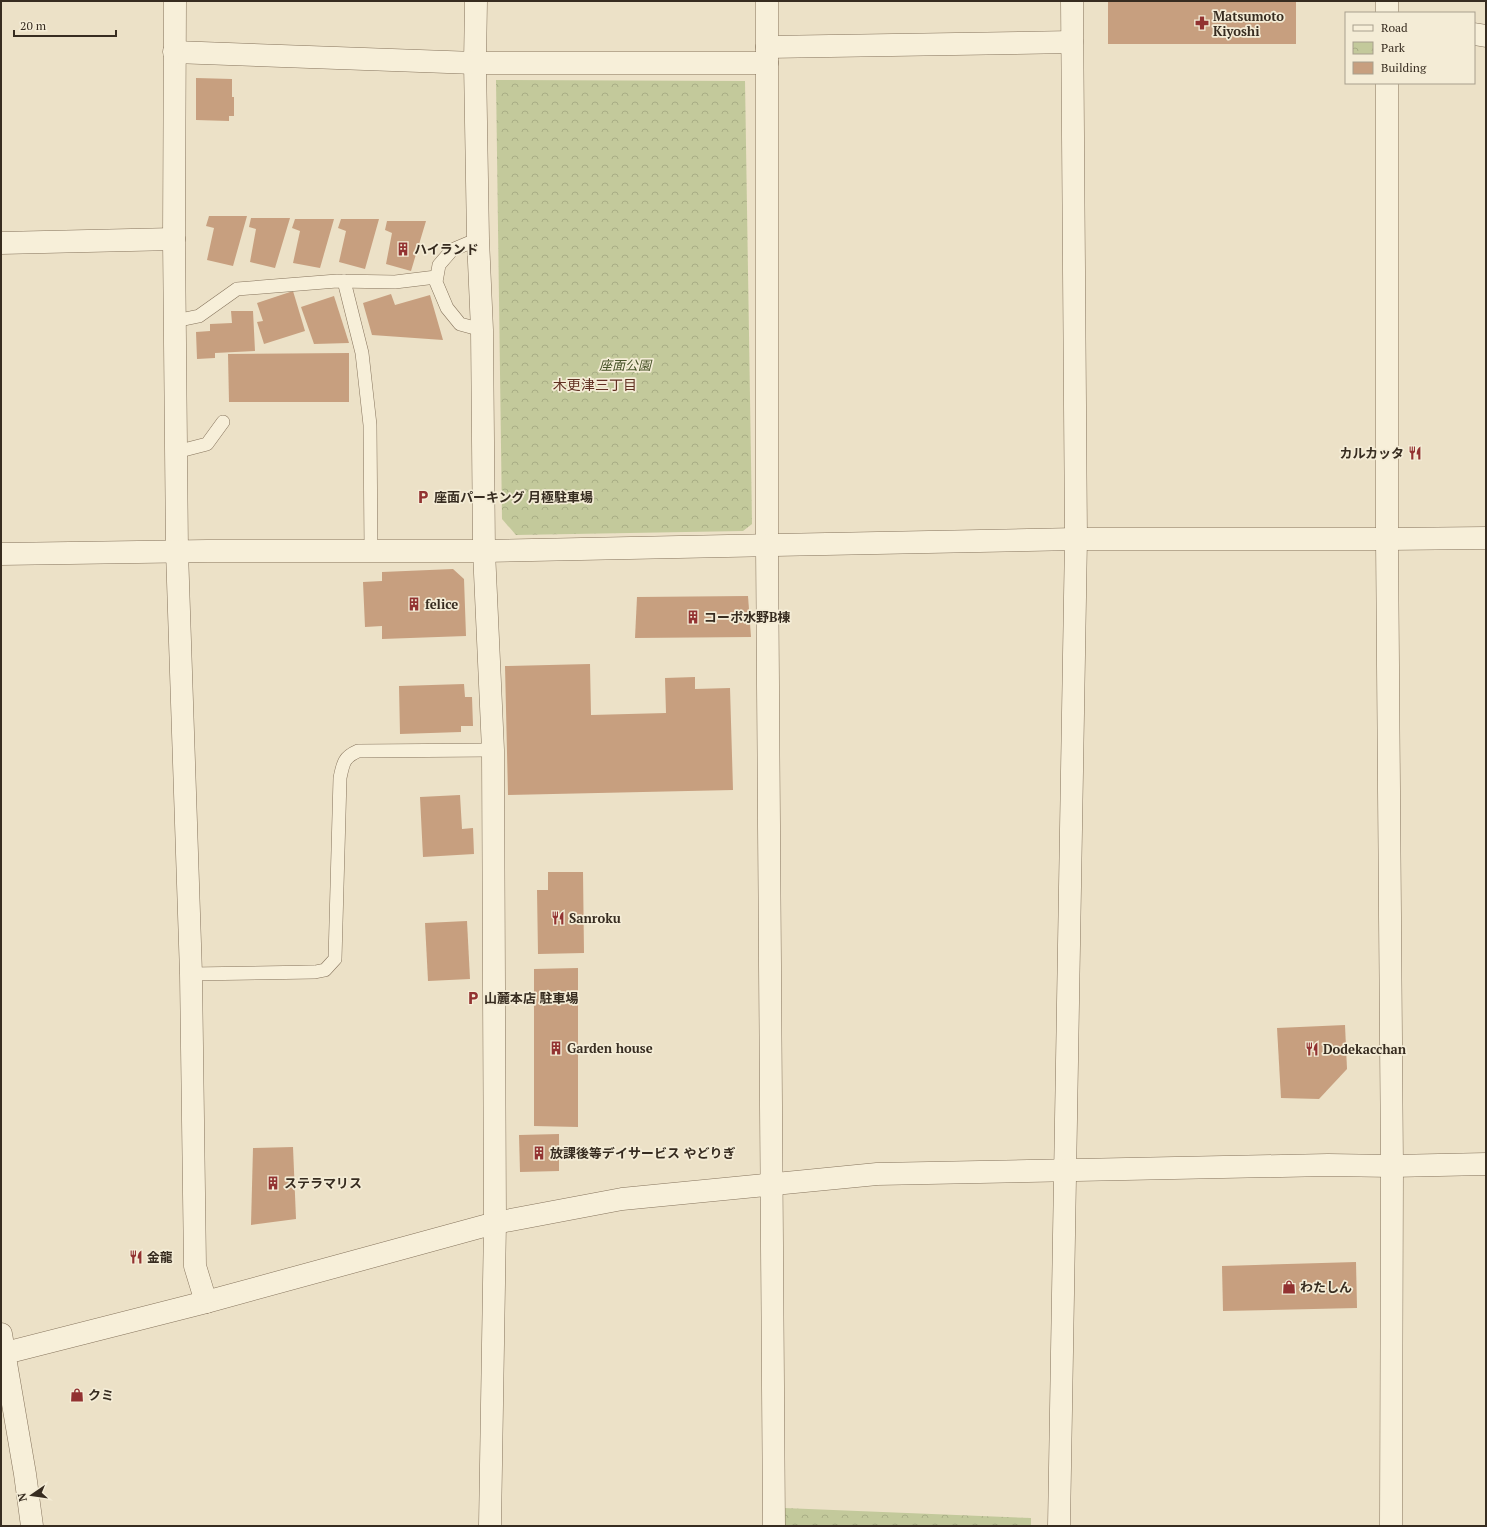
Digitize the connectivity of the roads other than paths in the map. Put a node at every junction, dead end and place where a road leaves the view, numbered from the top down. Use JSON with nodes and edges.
{"nodes":[{"id":1,"x":175,"y":1,"type":"edge"},
{"id":2,"x":476,"y":1,"type":"edge"},
{"id":3,"x":767,"y":1,"type":"edge"},
{"id":4,"x":1072,"y":1,"type":"edge"},
{"id":5,"x":1387,"y":1,"type":"edge"},
{"id":6,"x":1387,"y":12,"type":"edge"},
{"id":7,"x":1475,"y":34,"type":"edge"},
{"id":8,"x":1486,"y":36,"type":"edge"},
{"id":9,"x":1072,"y":42,"type":"junction"},
{"id":10,"x":174,"y":52,"type":"junction"},
{"id":11,"x":767,"y":55,"type":"junction"},
{"id":12,"x":475,"y":63,"type":"junction"},
{"id":13,"x":1387,"y":84,"type":"edge"},
{"id":14,"x":174,"y":239,"type":"junction"},
{"id":15,"x":478,"y":239,"type":"junction"},
{"id":16,"x":1,"y":243,"type":"edge"},
{"id":17,"x":436,"y":277,"type":"junction"},
{"id":18,"x":344,"y":281,"type":"junction"},
{"id":19,"x":175,"y":321,"type":"junction"},
{"id":20,"x":482,"y":330,"type":"junction"},
{"id":21,"x":223,"y":422,"type":"dead end"},
{"id":22,"x":176,"y":452,"type":"junction"},
{"id":23,"x":1486,"y":538,"type":"edge"},
{"id":24,"x":1076,"y":539,"type":"junction"},
{"id":25,"x":1387,"y":539,"type":"junction"},
{"id":26,"x":767,"y":545,"type":"junction"},
{"id":27,"x":177,"y":551,"type":"junction"},
{"id":28,"x":371,"y":551,"type":"junction"},
{"id":29,"x":484,"y":551,"type":"junction"},
{"id":30,"x":1,"y":554,"type":"edge"},
{"id":31,"x":492,"y":750,"type":"junction"},
{"id":32,"x":191,"y":974,"type":"junction"},
{"id":33,"x":1486,"y":1164,"type":"edge"},
{"id":34,"x":1392,"y":1166,"type":"junction"},
{"id":35,"x":1065,"y":1170,"type":"junction"},
{"id":36,"x":772,"y":1185,"type":"junction"},
{"id":37,"x":495,"y":1223,"type":"junction"},
{"id":38,"x":206,"y":1302,"type":"junction"},
{"id":39,"x":2,"y":1347,"type":"edge"},
{"id":40,"x":32,"y":1526,"type":"edge"},
{"id":41,"x":490,"y":1526,"type":"edge"},
{"id":42,"x":774,"y":1526,"type":"edge"},
{"id":43,"x":1059,"y":1526,"type":"edge"},
{"id":44,"x":1391,"y":1526,"type":"edge"}],
"edges":[{"from":1,"to":10,"type":"street"},
{"from":2,"to":12,"type":"street"},
{"from":3,"to":11,"type":"street"},
{"from":4,"to":9,"type":"street"},
{"from":5,"to":6,"type":"street"},
{"from":7,"to":8,"type":"street"},
{"from":9,"to":11,"type":"street"},
{"from":9,"to":24,"type":"street"},
{"from":10,"to":12,"type":"street"},
{"from":10,"to":14,"type":"street"},
{"from":11,"to":12,"type":"street"},
{"from":11,"to":26,"type":"street"},
{"from":12,"to":15,"type":"street"},
{"from":13,"to":25,"type":"street"},
{"from":14,"to":16,"type":"street"},
{"from":14,"to":19,"type":"street"},
{"from":15,"to":17,"type":"lane"},
{"from":15,"to":20,"type":"street"},
{"from":17,"to":18,"type":"lane"},
{"from":17,"to":20,"type":"lane"},
{"from":18,"to":19,"type":"lane"},
{"from":18,"to":28,"type":"lane"},
{"from":19,"to":22,"type":"street"},
{"from":20,"to":29,"type":"street"},
{"from":21,"to":22,"type":"lane"},
{"from":22,"to":27,"type":"street"},
{"from":23,"to":25,"type":"street"},
{"from":24,"to":25,"type":"street"},
{"from":24,"to":26,"type":"street"},
{"from":24,"to":35,"type":"street"},
{"from":25,"to":34,"type":"street"},
{"from":26,"to":29,"type":"street"},
{"from":26,"to":36,"type":"street"},
{"from":27,"to":28,"type":"street"},
{"from":27,"to":30,"type":"street"},
{"from":27,"to":32,"type":"street"},
{"from":28,"to":29,"type":"street"},
{"from":29,"to":31,"type":"street"},
{"from":31,"to":32,"type":"lane"},
{"from":31,"to":37,"type":"street"},
{"from":32,"to":38,"type":"street"},
{"from":33,"to":34,"type":"street"},
{"from":34,"to":35,"type":"street"},
{"from":34,"to":44,"type":"street"},
{"from":35,"to":36,"type":"street"},
{"from":35,"to":43,"type":"street"},
{"from":36,"to":37,"type":"street"},
{"from":36,"to":42,"type":"street"},
{"from":37,"to":38,"type":"street"},
{"from":37,"to":41,"type":"street"},
{"from":38,"to":39,"type":"street"},
{"from":39,"to":40,"type":"street"}]}
